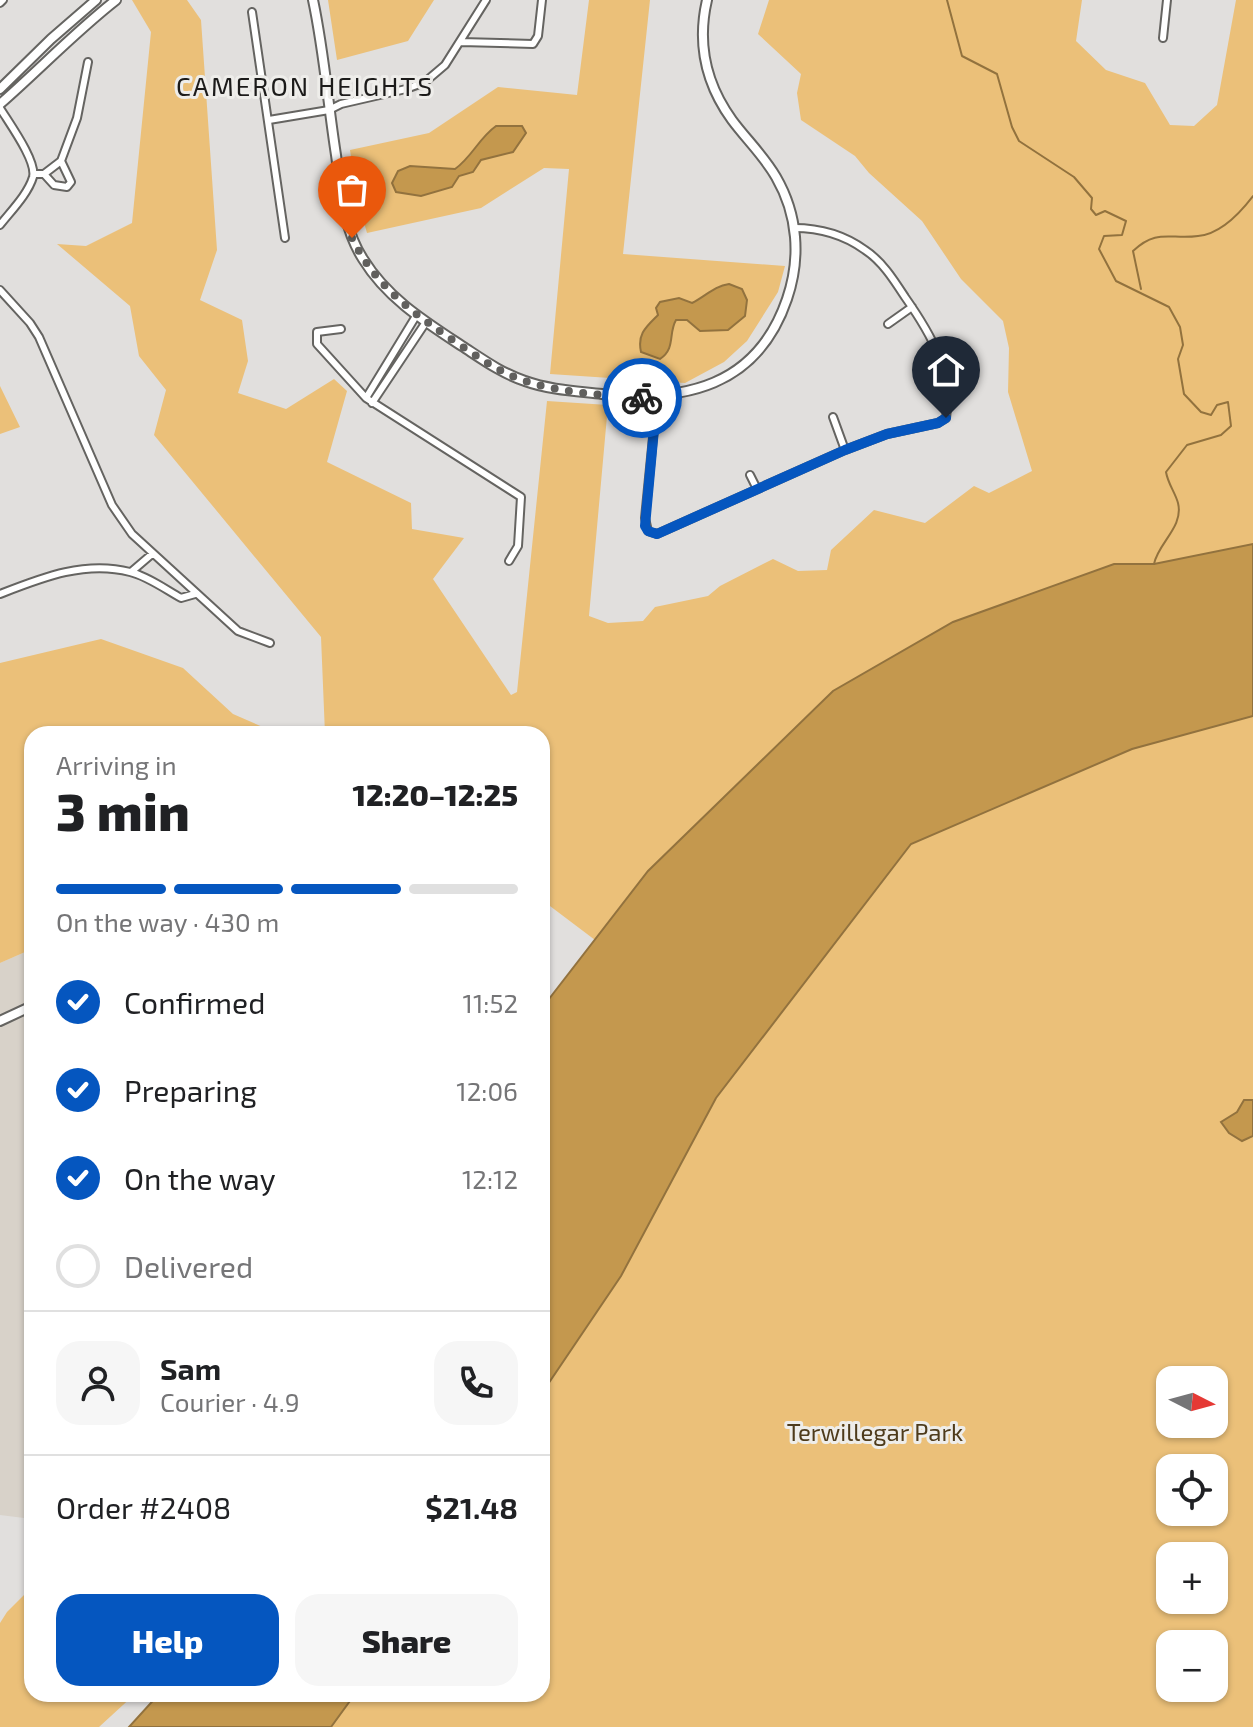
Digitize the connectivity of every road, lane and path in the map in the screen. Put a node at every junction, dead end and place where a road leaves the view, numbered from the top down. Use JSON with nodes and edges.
{"nodes":[{"id":1,"x":96,"y":0,"type":"edge"},
{"id":2,"x":116,"y":0,"type":"edge"},
{"id":3,"x":313,"y":0,"type":"edge"},
{"id":4,"x":486,"y":0,"type":"edge"},
{"id":5,"x":542,"y":0,"type":"edge"},
{"id":6,"x":707,"y":0,"type":"edge"},
{"id":7,"x":1167,"y":0,"type":"edge"},
{"id":8,"x":252,"y":12,"type":"dead end"},
{"id":9,"x":1163,"y":38,"type":"dead end"},
{"id":10,"x":461,"y":42,"type":"junction"},
{"id":11,"x":88,"y":62,"type":"dead end"},
{"id":12,"x":0,"y":89,"type":"edge"},
{"id":13,"x":0,"y":106,"type":"edge"},
{"id":14,"x":329,"y":110,"type":"junction"},
{"id":15,"x":269,"y":120,"type":"junction"},
{"id":16,"x":61,"y":161,"type":"junction"},
{"id":17,"x":35,"y":174,"type":"junction"},
{"id":18,"x":44,"y":174,"type":"junction"},
{"id":19,"x":0,"y":225,"type":"edge"},
{"id":20,"x":794,"y":228,"type":"junction"},
{"id":21,"x":285,"y":238,"type":"dead end"},
{"id":22,"x":0,"y":290,"type":"edge"},
{"id":23,"x":912,"y":307,"type":"junction"},
{"id":24,"x":416,"y":316,"type":"junction"},
{"id":25,"x":426,"y":322,"type":"junction"},
{"id":26,"x":888,"y":324,"type":"dead end"},
{"id":27,"x":341,"y":329,"type":"dead end"},
{"id":28,"x":657,"y":397,"type":"junction"},
{"id":29,"x":369,"y":401,"type":"junction"},
{"id":30,"x":833,"y":417,"type":"dead end"},
{"id":31,"x":845,"y":450,"type":"junction"},
{"id":32,"x":750,"y":475,"type":"dead end"},
{"id":33,"x":757,"y":489,"type":"junction"},
{"id":34,"x":152,"y":554,"type":"junction"},
{"id":35,"x":509,"y":561,"type":"dead end"},
{"id":36,"x":131,"y":572,"type":"junction"},
{"id":37,"x":0,"y":594,"type":"edge"},
{"id":38,"x":195,"y":594,"type":"junction"},
{"id":39,"x":270,"y":643,"type":"dead end"},
{"id":40,"x":24,"y":1010,"type":"edge"},
{"id":41,"x":0,"y":1021,"type":"edge"}],
"edges":[{"from":1,"to":12,"type":"street"},
{"from":2,"to":13,"type":"street"},
{"from":3,"to":14,"type":"street"},
{"from":4,"to":10,"type":"street"},
{"from":5,"to":10,"type":"street"},
{"from":6,"to":20,"type":"street"},
{"from":7,"to":9,"type":"street"},
{"from":8,"to":15,"type":"street"},
{"from":10,"to":14,"type":"street"},
{"from":11,"to":16,"type":"street"},
{"from":13,"to":17,"type":"street"},
{"from":14,"to":15,"type":"street"},
{"from":14,"to":24,"type":"street"},
{"from":15,"to":21,"type":"street"},
{"from":16,"to":18,"type":"street"},
{"from":16,"to":18,"type":"street"},
{"from":17,"to":18,"type":"street"},
{"from":17,"to":19,"type":"street"},
{"from":20,"to":23,"type":"street"},
{"from":20,"to":28,"type":"street"},
{"from":22,"to":34,"type":"street"},
{"from":23,"to":26,"type":"street"},
{"from":23,"to":31,"type":"street"},
{"from":24,"to":25,"type":"street"},
{"from":24,"to":29,"type":"street"},
{"from":25,"to":28,"type":"street"},
{"from":25,"to":29,"type":"street"},
{"from":27,"to":29,"type":"street"},
{"from":28,"to":33,"type":"street"},
{"from":29,"to":35,"type":"street"},
{"from":30,"to":31,"type":"street"},
{"from":31,"to":33,"type":"street"},
{"from":32,"to":33,"type":"street"},
{"from":34,"to":36,"type":"street"},
{"from":34,"to":38,"type":"street"},
{"from":36,"to":37,"type":"street"},
{"from":36,"to":38,"type":"street"},
{"from":38,"to":39,"type":"street"},
{"from":40,"to":41,"type":"street"}]}
